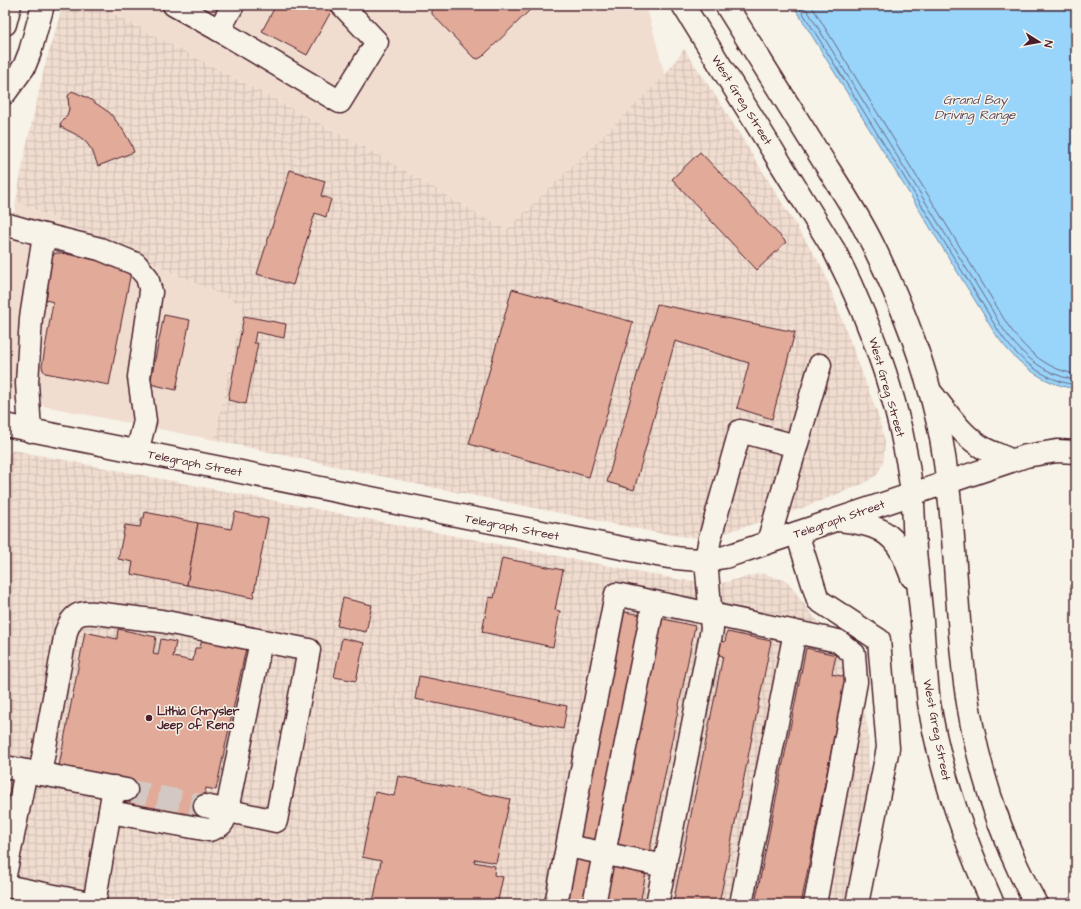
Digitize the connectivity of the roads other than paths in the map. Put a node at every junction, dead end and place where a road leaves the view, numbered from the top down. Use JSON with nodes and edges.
{"nodes":[{"id":1,"x":10,"y":5,"type":"edge"},
{"id":2,"x":43,"y":5,"type":"edge"},
{"id":3,"x":174,"y":5,"type":"edge"},
{"id":4,"x":233,"y":5,"type":"edge"},
{"id":5,"x":342,"y":5,"type":"edge"},
{"id":6,"x":683,"y":5,"type":"edge"},
{"id":7,"x":718,"y":5,"type":"edge"},
{"id":8,"x":726,"y":5,"type":"edge"},
{"id":9,"x":5,"y":24,"type":"edge"},
{"id":10,"x":220,"y":30,"type":"junction"},
{"id":11,"x":744,"y":33,"type":"junction"},
{"id":12,"x":5,"y":93,"type":"edge"},
{"id":13,"x":5,"y":224,"type":"edge"},
{"id":14,"x":44,"y":236,"type":"junction"},
{"id":15,"x":820,"y":365,"type":"dead end"},
{"id":16,"x":930,"y":390,"type":"junction"},
{"id":17,"x":5,"y":425,"type":"edge"},
{"id":18,"x":30,"y":430,"type":"junction"},
{"id":19,"x":796,"y":446,"type":"junction"},
{"id":20,"x":137,"y":452,"type":"junction"},
{"id":21,"x":1076,"y":452,"type":"edge"},
{"id":22,"x":1010,"y":460,"type":"junction"},
{"id":23,"x":948,"y":481,"type":"junction"},
{"id":24,"x":912,"y":493,"type":"junction"},
{"id":25,"x":838,"y":520,"type":"junction"},
{"id":26,"x":797,"y":533,"type":"junction"},
{"id":27,"x":768,"y":542,"type":"junction"},
{"id":28,"x":706,"y":560,"type":"junction"},
{"id":29,"x":919,"y":593,"type":"junction"},
{"id":30,"x":654,"y":602,"type":"junction"},
{"id":31,"x":710,"y":614,"type":"junction"},
{"id":32,"x":795,"y":632,"type":"junction"},
{"id":33,"x":261,"y":641,"type":"junction"},
{"id":34,"x":5,"y":767,"type":"edge"},
{"id":35,"x":33,"y":772,"type":"junction"},
{"id":36,"x":205,"y":806,"type":"tunnel mouth"},
{"id":37,"x":227,"y":810,"type":"junction"},
{"id":38,"x":110,"y":812,"type":"junction"},
{"id":39,"x":568,"y":846,"type":"junction"},
{"id":40,"x":604,"y":853,"type":"junction"},
{"id":41,"x":665,"y":866,"type":"junction"},
{"id":42,"x":5,"y":875,"type":"edge"},
{"id":43,"x":5,"y":886,"type":"edge"},
{"id":44,"x":556,"y":904,"type":"edge"},
{"id":45,"x":594,"y":904,"type":"edge"},
{"id":46,"x":657,"y":904,"type":"edge"},
{"id":47,"x":741,"y":904,"type":"edge"},
{"id":48,"x":815,"y":904,"type":"edge"},
{"id":49,"x":857,"y":904,"type":"edge"},
{"id":50,"x":993,"y":904,"type":"edge"},
{"id":51,"x":1036,"y":904,"type":"edge"}],
"edges":[{"from":1,"to":9,"type":"main road"},
{"from":2,"to":12,"type":"main road"},
{"from":3,"to":10,"type":"main road"},
{"from":4,"to":10,"type":"main road"},
{"from":5,"to":10,"type":"main road"},
{"from":6,"to":24,"type":"main road","name":"West Greg Street"},
{"from":7,"to":11,"type":"main road"},
{"from":8,"to":11,"type":"main road"},
{"from":11,"to":16,"type":"main road"},
{"from":13,"to":14,"type":"main road"},
{"from":14,"to":18,"type":"main road"},
{"from":14,"to":20,"type":"main road"},
{"from":15,"to":19,"type":"main road"},
{"from":16,"to":22,"type":"main road"},
{"from":16,"to":23,"type":"main road"},
{"from":17,"to":18,"type":"main road","name":"Telegraph Street"},
{"from":18,"to":20,"type":"main road","name":"Telegraph Street"},
{"from":19,"to":27,"type":"main road"},
{"from":19,"to":28,"type":"main road"},
{"from":20,"to":28,"type":"main road","name":"Telegraph Street"},
{"from":21,"to":22,"type":"main road","name":"Telegraph Street"},
{"from":22,"to":23,"type":"main road","name":"Telegraph Street"},
{"from":23,"to":24,"type":"main road","name":"Telegraph Street"},
{"from":23,"to":51,"type":"main road"},
{"from":24,"to":25,"type":"main road","name":"Telegraph Street"},
{"from":24,"to":29,"type":"main road","name":"West Greg Street"},
{"from":25,"to":26,"type":"main road","name":"Telegraph Street"},
{"from":25,"to":29,"type":"main road"},
{"from":26,"to":27,"type":"main road","name":"Telegraph Street"},
{"from":26,"to":49,"type":"main road"},
{"from":27,"to":28,"type":"main road","name":"Telegraph Street"},
{"from":28,"to":31,"type":"main road"},
{"from":29,"to":50,"type":"main road","name":"West Greg Street"},
{"from":30,"to":31,"type":"main road"},
{"from":30,"to":39,"type":"main road"},
{"from":30,"to":40,"type":"main road"},
{"from":31,"to":32,"type":"main road"},
{"from":31,"to":41,"type":"main road"},
{"from":32,"to":47,"type":"main road"},
{"from":32,"to":48,"type":"main road"},
{"from":33,"to":35,"type":"main road"},
{"from":33,"to":37,"type":"main road"},
{"from":33,"to":37,"type":"main road"},
{"from":34,"to":35,"type":"main road"},
{"from":35,"to":38,"type":"main road"},
{"from":35,"to":42,"type":"main road"},
{"from":36,"to":37,"type":"main road"},
{"from":37,"to":38,"type":"main road"},
{"from":38,"to":43,"type":"main road"},
{"from":39,"to":40,"type":"main road"},
{"from":39,"to":44,"type":"main road"},
{"from":40,"to":41,"type":"main road"},
{"from":40,"to":45,"type":"main road"},
{"from":41,"to":46,"type":"main road"}]}
